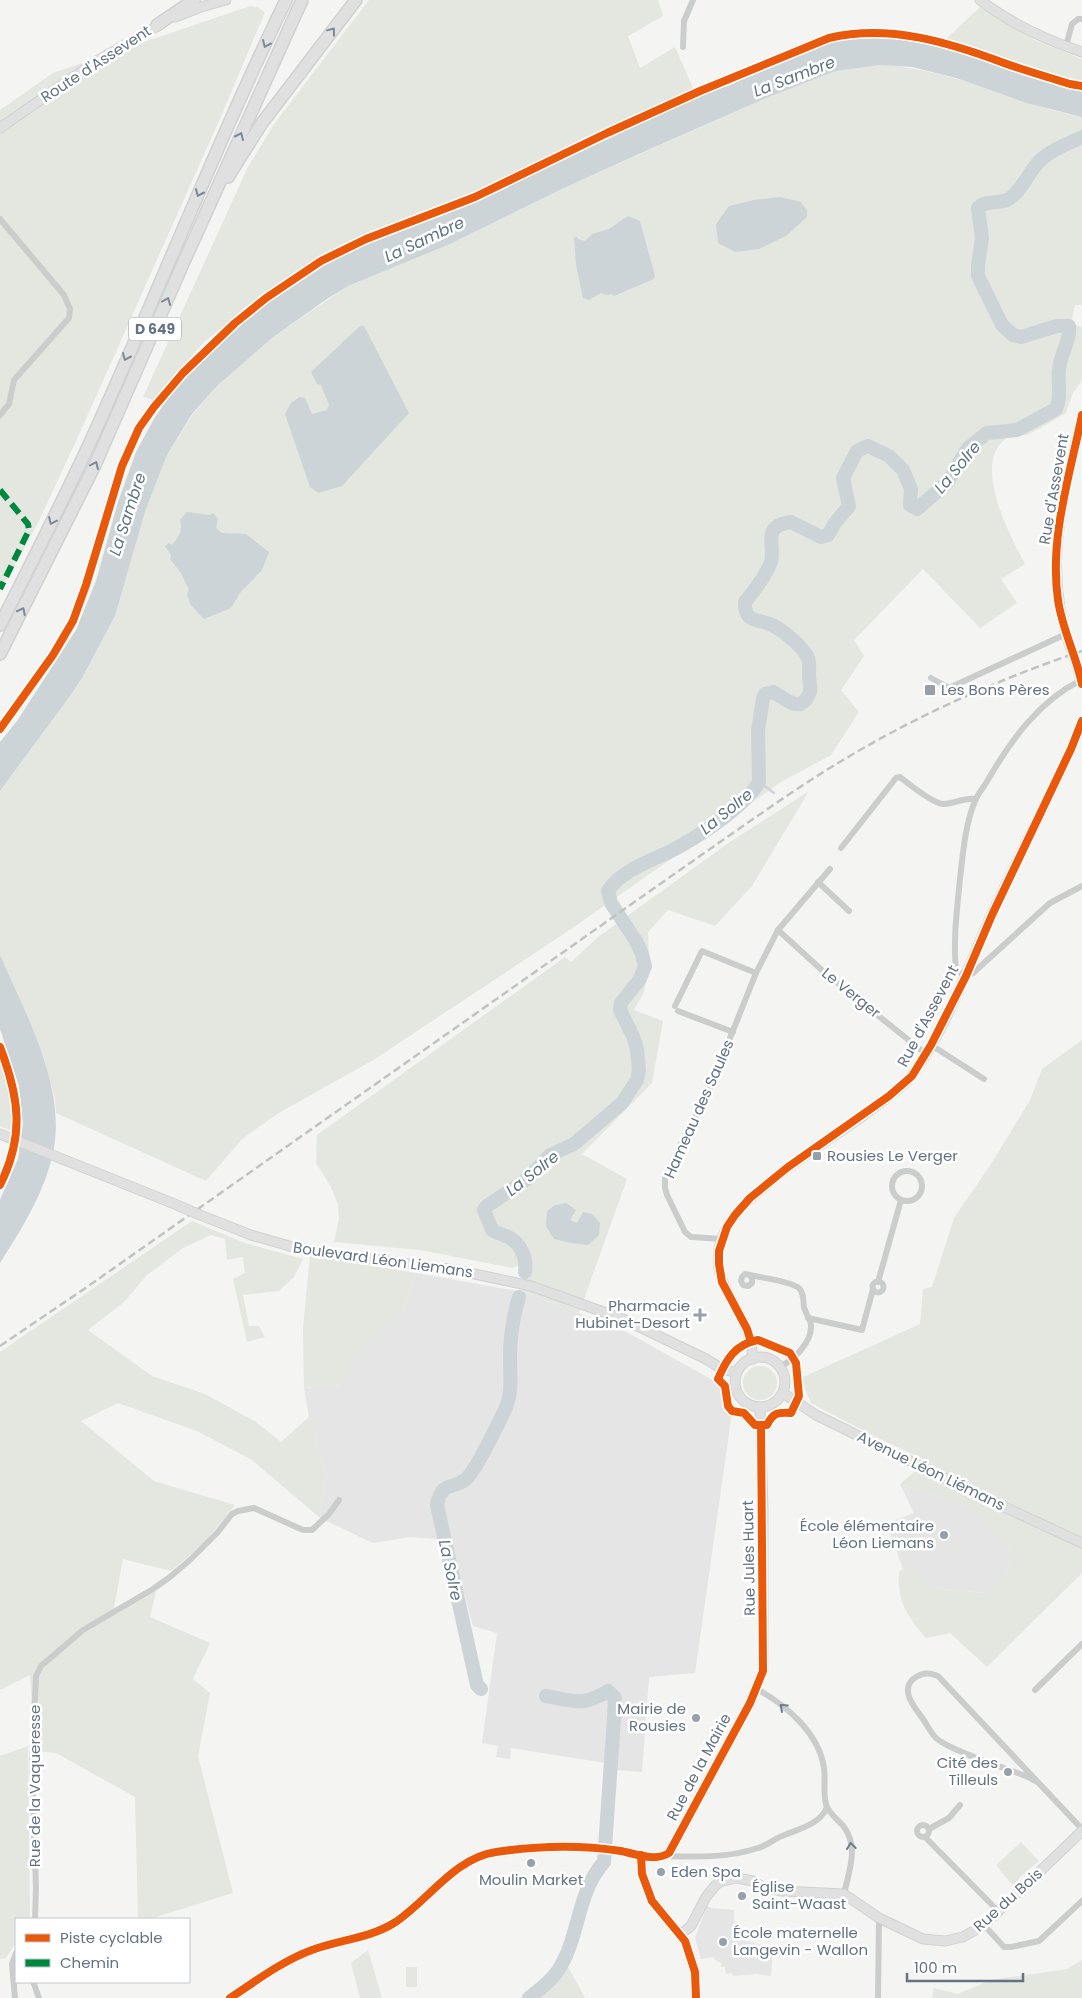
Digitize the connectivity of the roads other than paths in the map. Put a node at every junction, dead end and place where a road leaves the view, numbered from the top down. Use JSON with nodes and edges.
{"nodes":[{"id":1,"x":194,"y":0,"type":"edge"},
{"id":2,"x":226,"y":0,"type":"edge"},
{"id":3,"x":286,"y":0,"type":"edge"},
{"id":4,"x":302,"y":0,"type":"edge"},
{"id":5,"x":356,"y":0,"type":"edge"},
{"id":6,"x":693,"y":0,"type":"edge"},
{"id":7,"x":980,"y":0,"type":"edge"},
{"id":8,"x":1082,"y":19,"type":"edge"},
{"id":9,"x":157,"y":26,"type":"junction"},
{"id":10,"x":1066,"y":46,"type":"junction"},
{"id":11,"x":683,"y":47,"type":"dead end"},
{"id":12,"x":1082,"y":52,"type":"edge"},
{"id":13,"x":0,"y":128,"type":"edge"},
{"id":14,"x":205,"y":214,"type":"junction"},
{"id":15,"x":0,"y":218,"type":"edge"},
{"id":16,"x":0,"y":415,"type":"edge"},
{"id":17,"x":1082,"y":415,"type":"edge"},
{"id":18,"x":0,"y":625,"type":"edge"},
{"id":19,"x":1066,"y":634,"type":"junction"},
{"id":20,"x":0,"y":654,"type":"edge"},
{"id":21,"x":931,"y":678,"type":"dead end"},
{"id":22,"x":1082,"y":682,"type":"edge"},
{"id":23,"x":1082,"y":721,"type":"edge"},
{"id":24,"x":976,"y":799,"type":"junction"},
{"id":25,"x":841,"y":848,"type":"dead end"},
{"id":26,"x":830,"y":869,"type":"dead end"},
{"id":27,"x":818,"y":882,"type":"junction"},
{"id":28,"x":1082,"y":886,"type":"edge"},
{"id":29,"x":850,"y":911,"type":"dead end"},
{"id":30,"x":778,"y":930,"type":"junction"},
{"id":31,"x":756,"y":972,"type":"junction"},
{"id":32,"x":966,"y":976,"type":"junction"},
{"id":33,"x":733,"y":1032,"type":"junction"},
{"id":34,"x":931,"y":1045,"type":"junction"},
{"id":35,"x":926,"y":1054,"type":"junction"},
{"id":36,"x":984,"y":1079,"type":"dead end"},
{"id":37,"x":4,"y":1135,"type":"edge"},
{"id":38,"x":901,"y":1200,"type":"junction"},
{"id":39,"x":722,"y":1239,"type":"junction"},
{"id":40,"x":750,"y":1275,"type":"dead end"},
{"id":41,"x":808,"y":1318,"type":"junction"},
{"id":42,"x":753,"y":1358,"type":"junction"},
{"id":43,"x":780,"y":1367,"type":"junction"},
{"id":44,"x":737,"y":1373,"type":"junction"},
{"id":45,"x":783,"y":1393,"type":"junction"},
{"id":46,"x":760,"y":1407,"type":"junction"},
{"id":47,"x":338,"y":1500,"type":"dead end"},
{"id":48,"x":1082,"y":1543,"type":"edge"},
{"id":49,"x":1082,"y":1644,"type":"edge"},
{"id":50,"x":757,"y":1689,"type":"junction"},
{"id":51,"x":1035,"y":1690,"type":"dead end"},
{"id":52,"x":1037,"y":1782,"type":"junction"},
{"id":53,"x":960,"y":1805,"type":"dead end"},
{"id":54,"x":827,"y":1808,"type":"junction"},
{"id":55,"x":928,"y":1829,"type":"junction"},
{"id":56,"x":1082,"y":1830,"type":"edge"},
{"id":57,"x":925,"y":1837,"type":"junction"},
{"id":58,"x":642,"y":1855,"type":"junction"},
{"id":59,"x":664,"y":1856,"type":"junction"},
{"id":60,"x":844,"y":1894,"type":"junction"},
{"id":61,"x":1082,"y":1901,"type":"edge"},
{"id":62,"x":998,"y":1911,"type":"junction"},
{"id":63,"x":34,"y":1918,"type":"edge"},
{"id":64,"x":879,"y":1918,"type":"junction"},
{"id":65,"x":984,"y":1925,"type":"junction"},
{"id":66,"x":681,"y":1934,"type":"junction"},
{"id":67,"x":15,"y":1956,"type":"edge"},
{"id":68,"x":34,"y":1984,"type":"dead end"},
{"id":69,"x":15,"y":1998,"type":"edge"},
{"id":70,"x":38,"y":1998,"type":"edge"},
{"id":71,"x":230,"y":1998,"type":"edge"},
{"id":72,"x":696,"y":1998,"type":"edge"},
{"id":73,"x":878,"y":1998,"type":"edge"}],
"edges":[{"from":1,"to":9,"type":"highway"},
{"from":2,"to":9,"type":"street","name":"Route d'Assevent"},
{"from":3,"to":18,"type":"highway","number":"D 649","one_way":true},
{"from":14,"to":4,"type":"highway","number":"D 649","one_way":true},
{"from":14,"to":5,"type":"highway","one_way":true},
{"from":6,"to":11,"type":"street"},
{"from":7,"to":10,"type":"street"},
{"from":8,"to":10,"type":"street"},
{"from":9,"to":13,"type":"street","name":"Route d'Assevent"},
{"from":10,"to":12,"type":"street"},
{"from":20,"to":14,"type":"highway","number":"D 649","one_way":true},
{"from":15,"to":16,"type":"street"},
{"from":17,"to":19,"type":"street","name":"Rue d'Assevent"},
{"from":19,"to":21,"type":"street"},
{"from":19,"to":22,"type":"street","name":"Rue d'Assevent","bridge":true},
{"from":22,"to":24,"type":"street"},
{"from":23,"to":32,"type":"street","name":"Rue d'Assevent"},
{"from":24,"to":25,"type":"street"},
{"from":24,"to":32,"type":"street"},
{"from":26,"to":27,"type":"street"},
{"from":27,"to":29,"type":"street"},
{"from":27,"to":30,"type":"street"},
{"from":28,"to":32,"type":"street"},
{"from":30,"to":31,"type":"street"},
{"from":30,"to":35,"type":"street","name":"Le Verger"},
{"from":31,"to":33,"type":"street"},
{"from":31,"to":33,"type":"street"},
{"from":32,"to":34,"type":"street","name":"Rue d'Assevent"},
{"from":33,"to":39,"type":"street","name":"Hameau des Saules"},
{"from":34,"to":35,"type":"street","name":"Rue d'Assevent"},
{"from":34,"to":36,"type":"street"},
{"from":35,"to":39,"type":"street","name":"Rue d'Assevent"},
{"from":37,"to":44,"type":"street","name":"Boulevard Léon Liemans","bridge":true},
{"from":38,"to":38,"type":"street"},
{"from":38,"to":41,"type":"street"},
{"from":39,"to":42,"type":"street","name":"Rue d'Assevent"},
{"from":40,"to":41,"type":"street"},
{"from":41,"to":43,"type":"street"},
{"from":42,"to":43,"type":"street"},
{"from":42,"to":44,"type":"street"},
{"from":43,"to":45,"type":"street"},
{"from":44,"to":46,"type":"street"},
{"from":45,"to":46,"type":"street"},
{"from":45,"to":48,"type":"street","name":"Avenue Léon Liémans"},
{"from":46,"to":50,"type":"street","name":"Rue Jules Huart"},
{"from":47,"to":63,"type":"street","name":"Rue de la Vaqueresse"},
{"from":49,"to":51,"type":"street"},
{"from":54,"to":50,"type":"street","one_way":true},
{"from":50,"to":59,"type":"street","name":"Rue de la Mairie"},
{"from":52,"to":52,"type":"street"},
{"from":52,"to":56,"type":"street"},
{"from":53,"to":55,"type":"street"},
{"from":54,"to":59,"type":"street"},
{"from":60,"to":54,"type":"street","one_way":true},
{"from":55,"to":57,"type":"street"},
{"from":55,"to":57,"type":"street"},
{"from":56,"to":62,"type":"street","name":"Rue du Bois"},
{"from":57,"to":62,"type":"street"},
{"from":58,"to":59,"type":"street"},
{"from":58,"to":66,"type":"street"},
{"from":58,"to":71,"type":"street"},
{"from":60,"to":64,"type":"street","name":"Rue du Bois"},
{"from":60,"to":66,"type":"street"},
{"from":61,"to":65,"type":"street"},
{"from":62,"to":65,"type":"street","name":"Rue du Bois"},
{"from":64,"to":65,"type":"street","name":"Rue du Bois"},
{"from":64,"to":73,"type":"street"},
{"from":66,"to":72,"type":"street"},
{"from":67,"to":69,"type":"street"},
{"from":68,"to":70,"type":"street"}]}
